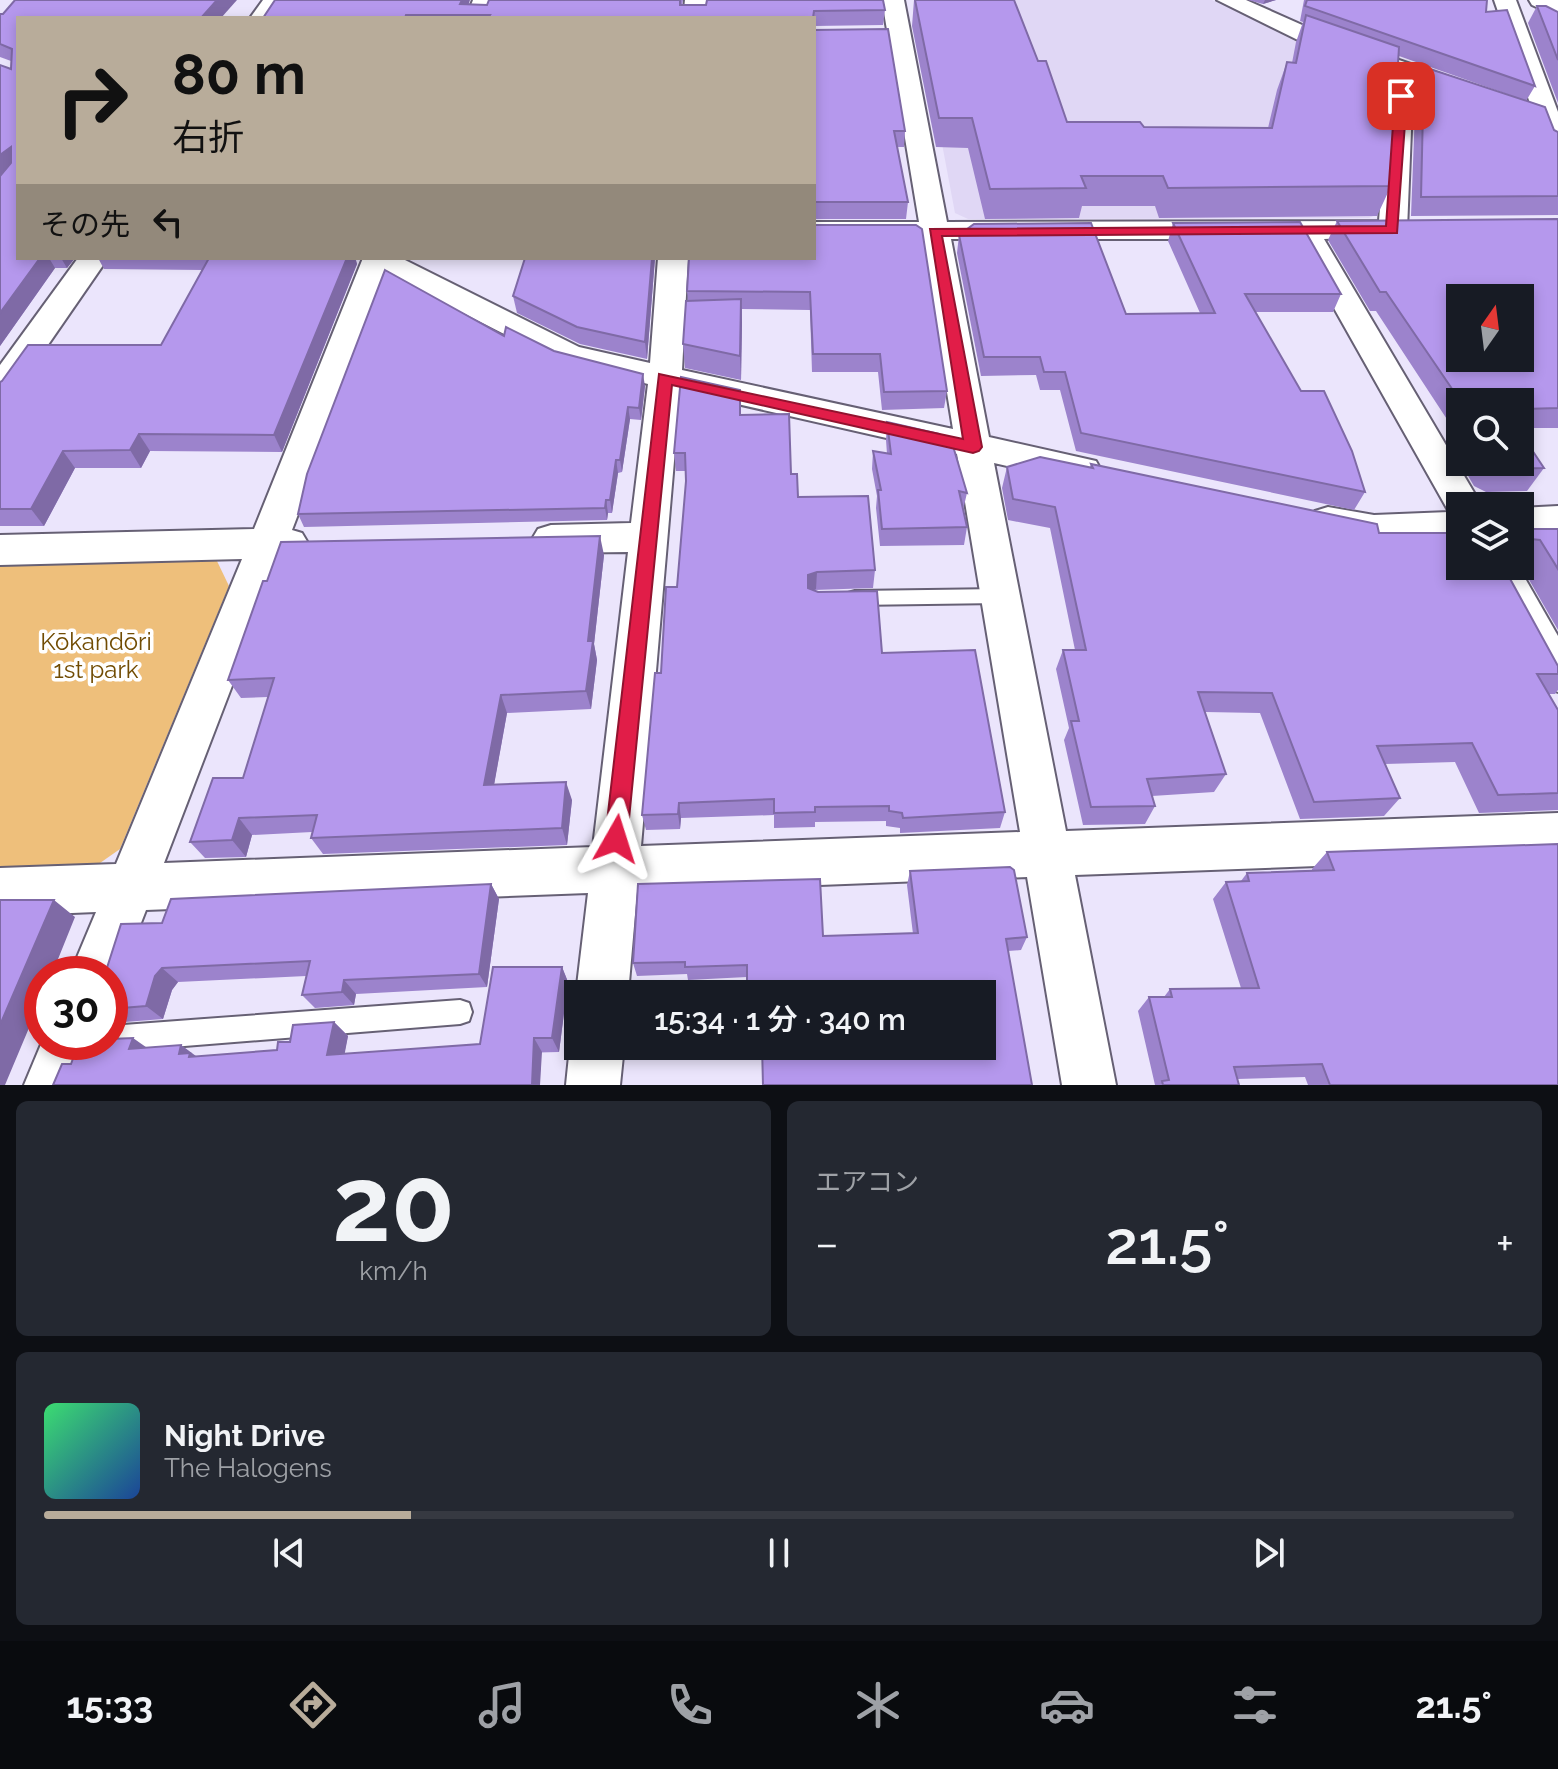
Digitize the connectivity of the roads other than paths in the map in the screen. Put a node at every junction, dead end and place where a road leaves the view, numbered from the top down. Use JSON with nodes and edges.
{"nodes":[{"id":1,"x":1228,"y":0,"type":"edge"},
{"id":2,"x":1292,"y":0,"type":"edge"},
{"id":3,"x":1505,"y":0,"type":"edge"},
{"id":4,"x":1541,"y":0,"type":"edge"},
{"id":5,"x":1558,"y":9,"type":"edge"},
{"id":6,"x":889,"y":23,"type":"edge"},
{"id":7,"x":1279,"y":24,"type":"junction"},
{"id":8,"x":1402,"y":69,"type":"junction"},
{"id":9,"x":1491,"y":101,"type":"edge"},
{"id":10,"x":1519,"y":110,"type":"edge"},
{"id":11,"x":1546,"y":117,"type":"junction"},
{"id":12,"x":1558,"y":146,"type":"edge"},
{"id":13,"x":1304,"y":229,"type":"junction"},
{"id":14,"x":1393,"y":230,"type":"junction"},
{"id":15,"x":1423,"y":230,"type":"edge"},
{"id":16,"x":816,"y":231,"type":"edge"},
{"id":17,"x":934,"y":232,"type":"junction"},
{"id":18,"x":92,"y":260,"type":"edge"},
{"id":19,"x":379,"y":260,"type":"edge"},
{"id":20,"x":384,"y":260,"type":"edge"},
{"id":21,"x":673,"y":260,"type":"edge"},
{"id":22,"x":665,"y":378,"type":"junction"},
{"id":23,"x":0,"y":389,"type":"edge"},
{"id":24,"x":973,"y":447,"type":"junction"},
{"id":25,"x":1120,"y":478,"type":"edge"},
{"id":26,"x":1456,"y":492,"type":"edge"},
{"id":27,"x":1302,"y":516,"type":"edge"},
{"id":28,"x":1558,"y":520,"type":"edge"},
{"id":29,"x":1534,"y":521,"type":"edge"},
{"id":30,"x":1446,"y":526,"type":"edge"},
{"id":31,"x":649,"y":537,"type":"junction"},
{"id":32,"x":522,"y":539,"type":"edge"},
{"id":33,"x":331,"y":543,"type":"edge"},
{"id":34,"x":267,"y":544,"type":"junction"},
{"id":35,"x":0,"y":550,"type":"edge"},
{"id":36,"x":1506,"y":580,"type":"edge"},
{"id":37,"x":1000,"y":596,"type":"junction"},
{"id":38,"x":832,"y":599,"type":"edge"},
{"id":39,"x":1558,"y":674,"type":"edge"},
{"id":40,"x":1558,"y":835,"type":"edge"},
{"id":41,"x":1047,"y":854,"type":"junction"},
{"id":42,"x":613,"y":870,"type":"junction"},
{"id":43,"x":130,"y":888,"type":"junction"},
{"id":44,"x":0,"y":892,"type":"edge"},
{"id":45,"x":103,"y":956,"type":"edge"},
{"id":46,"x":603,"y":980,"type":"edge"},
{"id":47,"x":460,"y":1012,"type":"dead end"},
{"id":48,"x":128,"y":1038,"type":"edge"},
{"id":49,"x":62,"y":1060,"type":"edge"},
{"id":50,"x":596,"y":1060,"type":"edge"},
{"id":51,"x":51,"y":1085,"type":"edge"},
{"id":52,"x":593,"y":1085,"type":"edge"},
{"id":53,"x":1089,"y":1085,"type":"edge"}],
"edges":[{"from":1,"to":7,"type":"street"},
{"from":2,"to":7,"type":"street"},
{"from":3,"to":11,"type":"street"},
{"from":4,"to":5,"type":"main road"},
{"from":6,"to":17,"type":"street"},
{"from":7,"to":8,"type":"street"},
{"from":8,"to":9,"type":"street"},
{"from":8,"to":14,"type":"street"},
{"from":10,"to":11,"type":"street"},
{"from":11,"to":12,"type":"street"},
{"from":13,"to":14,"type":"street"},
{"from":13,"to":17,"type":"street"},
{"from":13,"to":26,"type":"street"},
{"from":14,"to":15,"type":"street"},
{"from":16,"to":17,"type":"street"},
{"from":17,"to":24,"type":"street"},
{"from":18,"to":23,"type":"street"},
{"from":19,"to":34,"type":"street"},
{"from":20,"to":22,"type":"street"},
{"from":21,"to":22,"type":"street"},
{"from":22,"to":24,"type":"street"},
{"from":22,"to":31,"type":"street"},
{"from":24,"to":25,"type":"street"},
{"from":24,"to":37,"type":"street"},
{"from":27,"to":30,"type":"street"},
{"from":28,"to":29,"type":"street"},
{"from":31,"to":32,"type":"street"},
{"from":31,"to":42,"type":"street"},
{"from":33,"to":34,"type":"street"},
{"from":34,"to":35,"type":"street"},
{"from":34,"to":43,"type":"street"},
{"from":36,"to":39,"type":"street"},
{"from":37,"to":38,"type":"lane"},
{"from":37,"to":41,"type":"street"},
{"from":40,"to":41,"type":"street"},
{"from":41,"to":42,"type":"street"},
{"from":41,"to":53,"type":"street"},
{"from":42,"to":43,"type":"street"},
{"from":42,"to":46,"type":"street"},
{"from":43,"to":44,"type":"street"},
{"from":43,"to":45,"type":"street"},
{"from":47,"to":48,"type":"lane"},
{"from":49,"to":51,"type":"street"},
{"from":50,"to":52,"type":"street"}]}
